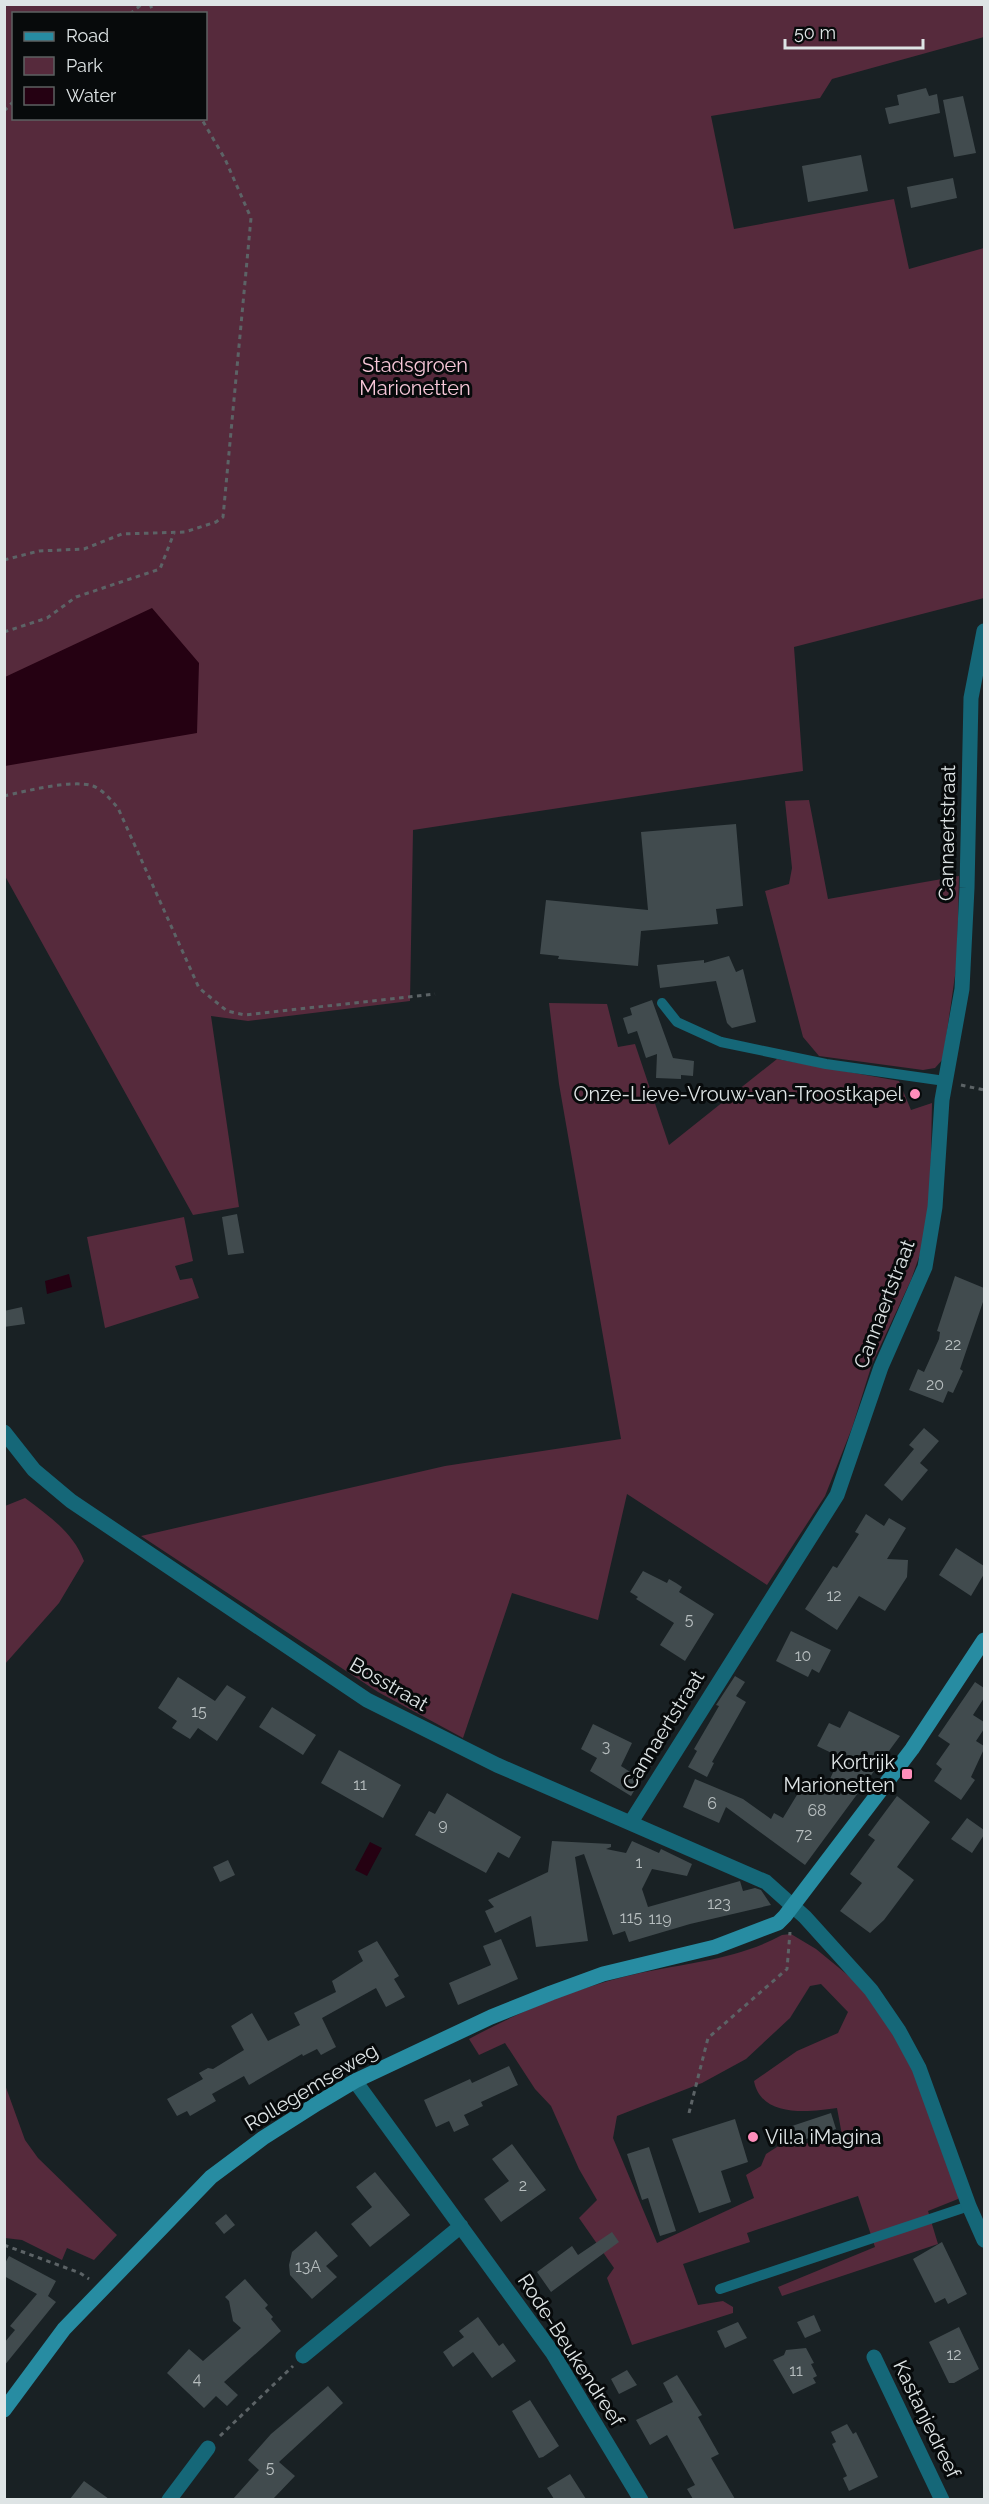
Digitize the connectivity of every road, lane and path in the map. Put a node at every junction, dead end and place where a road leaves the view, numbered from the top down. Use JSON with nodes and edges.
{"nodes":[{"id":1,"x":202,"y":120,"type":"edge"},
{"id":2,"x":174,"y":532,"type":"junction"},
{"id":3,"x":4,"y":560,"type":"edge"},
{"id":4,"x":984,"y":631,"type":"edge"},
{"id":5,"x":4,"y":632,"type":"edge"},
{"id":6,"x":4,"y":796,"type":"edge"},
{"id":7,"x":435,"y":994,"type":"dead end"},
{"id":8,"x":662,"y":1003,"type":"dead end"},
{"id":9,"x":945,"y":1081,"type":"junction"},
{"id":10,"x":984,"y":1090,"type":"edge"},
{"id":11,"x":4,"y":1432,"type":"edge"},
{"id":12,"x":984,"y":1640,"type":"edge"},
{"id":13,"x":631,"y":1822,"type":"junction"},
{"id":14,"x":789,"y":1911,"type":"junction"},
{"id":15,"x":355,"y":2081,"type":"junction"},
{"id":16,"x":689,"y":2113,"type":"dead end"},
{"id":17,"x":969,"y":2206,"type":"junction"},
{"id":18,"x":461,"y":2226,"type":"junction"},
{"id":19,"x":984,"y":2240,"type":"edge"},
{"id":20,"x":4,"y":2245,"type":"edge"},
{"id":21,"x":102,"y":2289,"type":"junction"},
{"id":22,"x":720,"y":2289,"type":"dead end"},
{"id":23,"x":303,"y":2356,"type":"joint"},
{"id":24,"x":874,"y":2357,"type":"dead end"},
{"id":25,"x":4,"y":2410,"type":"edge"},
{"id":26,"x":208,"y":2448,"type":"joint"},
{"id":27,"x":169,"y":2499,"type":"edge"},
{"id":28,"x":641,"y":2499,"type":"edge"},
{"id":29,"x":942,"y":2499,"type":"edge"}],
"edges":[{"from":1,"to":2,"type":"path"},
{"from":2,"to":3,"type":"path"},
{"from":2,"to":5,"type":"path"},
{"from":4,"to":9,"type":"street","name":"Cannaertstraat"},
{"from":6,"to":7,"type":"path"},
{"from":8,"to":9,"type":"lane"},
{"from":9,"to":10,"type":"path"},
{"from":9,"to":13,"type":"street","name":"Cannaertstraat"},
{"from":11,"to":13,"type":"street","name":"Bosstraat"},
{"from":12,"to":14,"type":"street"},
{"from":13,"to":14,"type":"street","name":"Bosstraat"},
{"from":14,"to":15,"type":"street","name":"Rollegemseweg"},
{"from":14,"to":16,"type":"path"},
{"from":14,"to":17,"type":"street","name":"Bosstraat"},
{"from":15,"to":18,"type":"street","name":"Rode-Beukendreef"},
{"from":15,"to":21,"type":"street","name":"Rollegemseweg"},
{"from":17,"to":19,"type":"street","name":"Bosstraat"},
{"from":17,"to":22,"type":"lane"},
{"from":18,"to":23,"type":"street"},
{"from":18,"to":28,"type":"street","name":"Rode-Beukendreef"},
{"from":20,"to":21,"type":"path"},
{"from":21,"to":25,"type":"street","name":"Rollegemseweg"},
{"from":23,"to":26,"type":"path"},
{"from":24,"to":29,"type":"street","name":"Kastanjedreef"},
{"from":26,"to":27,"type":"street"}]}
